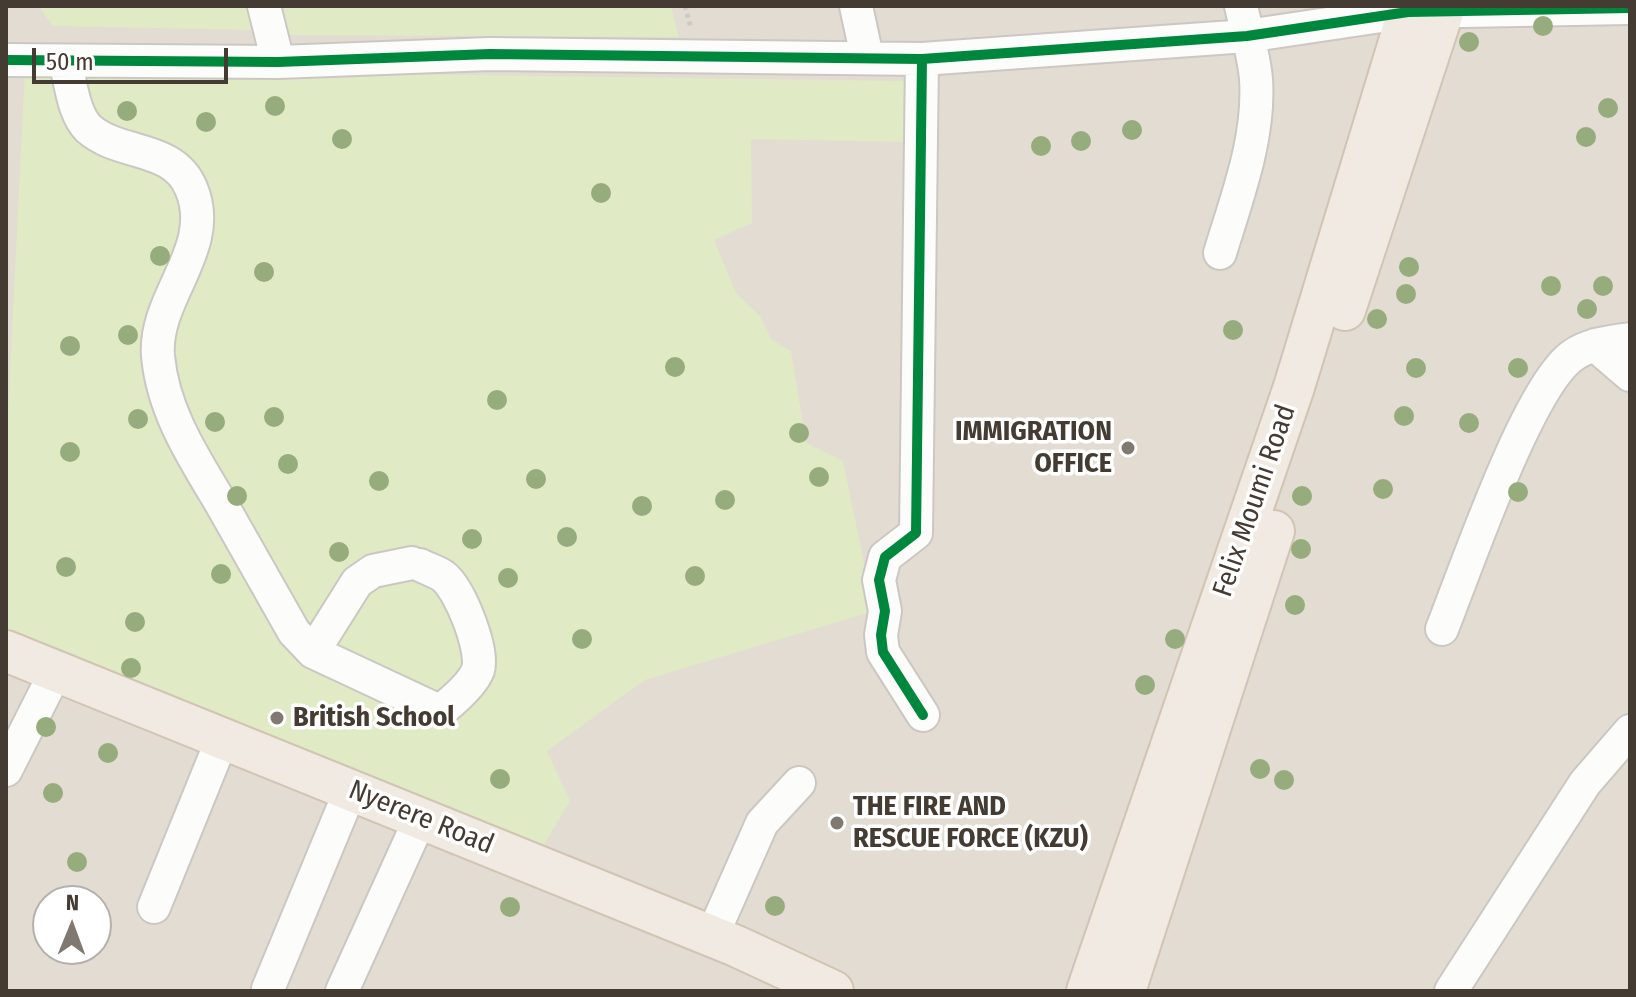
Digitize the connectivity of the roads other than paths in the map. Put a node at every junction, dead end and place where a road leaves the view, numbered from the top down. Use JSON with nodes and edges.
{"nodes":[{"id":1,"x":264,"y":6,"type":"edge"},
{"id":2,"x":856,"y":6,"type":"edge"},
{"id":3,"x":1630,"y":8,"type":"edge"},
{"id":4,"x":1426,"y":9,"type":"edge"},
{"id":5,"x":1244,"y":21,"type":"edge"},
{"id":6,"x":867,"y":57,"type":"junction"},
{"id":7,"x":922,"y":59,"type":"junction"},
{"id":8,"x":6,"y":60,"type":"edge"},
{"id":9,"x":65,"y":61,"type":"junction"},
{"id":10,"x":278,"y":62,"type":"junction"},
{"id":11,"x":1220,"y":253,"type":"dead end"},
{"id":12,"x":1630,"y":339,"type":"edge"},
{"id":13,"x":1595,"y":345,"type":"junction"},
{"id":14,"x":1630,"y":375,"type":"edge"},
{"id":15,"x":1284,"y":458,"type":"junction"},
{"id":16,"x":1442,"y":629,"type":"dead end"},
{"id":17,"x":6,"y":651,"type":"edge"},
{"id":18,"x":313,"y":652,"type":"junction"},
{"id":19,"x":56,"y":671,"type":"junction"},
{"id":20,"x":923,"y":715,"type":"dead end"},
{"id":21,"x":1630,"y":731,"type":"edge"},
{"id":22,"x":223,"y":737,"type":"junction"},
{"id":23,"x":6,"y":770,"type":"edge"},
{"id":24,"x":799,"y":783,"type":"dead end"},
{"id":25,"x":351,"y":789,"type":"junction"},
{"id":26,"x":420,"y":819,"type":"junction"},
{"id":27,"x":154,"y":907,"type":"dead end"},
{"id":28,"x":712,"y":936,"type":"junction"},
{"id":29,"x":268,"y":989,"type":"dead end"},
{"id":30,"x":342,"y":991,"type":"edge"},
{"id":31,"x":833,"y":991,"type":"edge"},
{"id":32,"x":1087,"y":991,"type":"edge"},
{"id":33,"x":1125,"y":991,"type":"edge"},
{"id":34,"x":1451,"y":991,"type":"edge"}],
"edges":[{"from":1,"to":10,"type":"street"},
{"from":2,"to":6,"type":"street"},
{"from":3,"to":4,"type":"street"},
{"from":4,"to":5,"type":"street"},
{"from":4,"to":15,"type":"main road","name":"Felix Moumi Road"},
{"from":5,"to":7,"type":"street"},
{"from":5,"to":11,"type":"street"},
{"from":6,"to":7,"type":"street"},
{"from":6,"to":10,"type":"street"},
{"from":7,"to":20,"type":"street"},
{"from":8,"to":9,"type":"street"},
{"from":9,"to":10,"type":"street"},
{"from":9,"to":18,"type":"street"},
{"from":12,"to":13,"type":"street"},
{"from":13,"to":14,"type":"street"},
{"from":13,"to":16,"type":"street"},
{"from":15,"to":32,"type":"main road","name":"Felix Moumi Road"},
{"from":15,"to":33,"type":"main road","name":"Felix Moumi Road"},
{"from":17,"to":19,"type":"main road","name":"Nyerere Road"},
{"from":18,"to":18,"type":"street"},
{"from":19,"to":22,"type":"main road","name":"Nyerere Road"},
{"from":19,"to":23,"type":"street"},
{"from":21,"to":34,"type":"street"},
{"from":22,"to":25,"type":"main road","name":"Nyerere Road"},
{"from":22,"to":27,"type":"street"},
{"from":24,"to":28,"type":"street"},
{"from":25,"to":26,"type":"main road","name":"Nyerere Road"},
{"from":25,"to":29,"type":"street"},
{"from":26,"to":28,"type":"main road","name":"Nyerere Road"},
{"from":26,"to":30,"type":"street"},
{"from":28,"to":31,"type":"main road","name":"Nyerere Road"}]}
